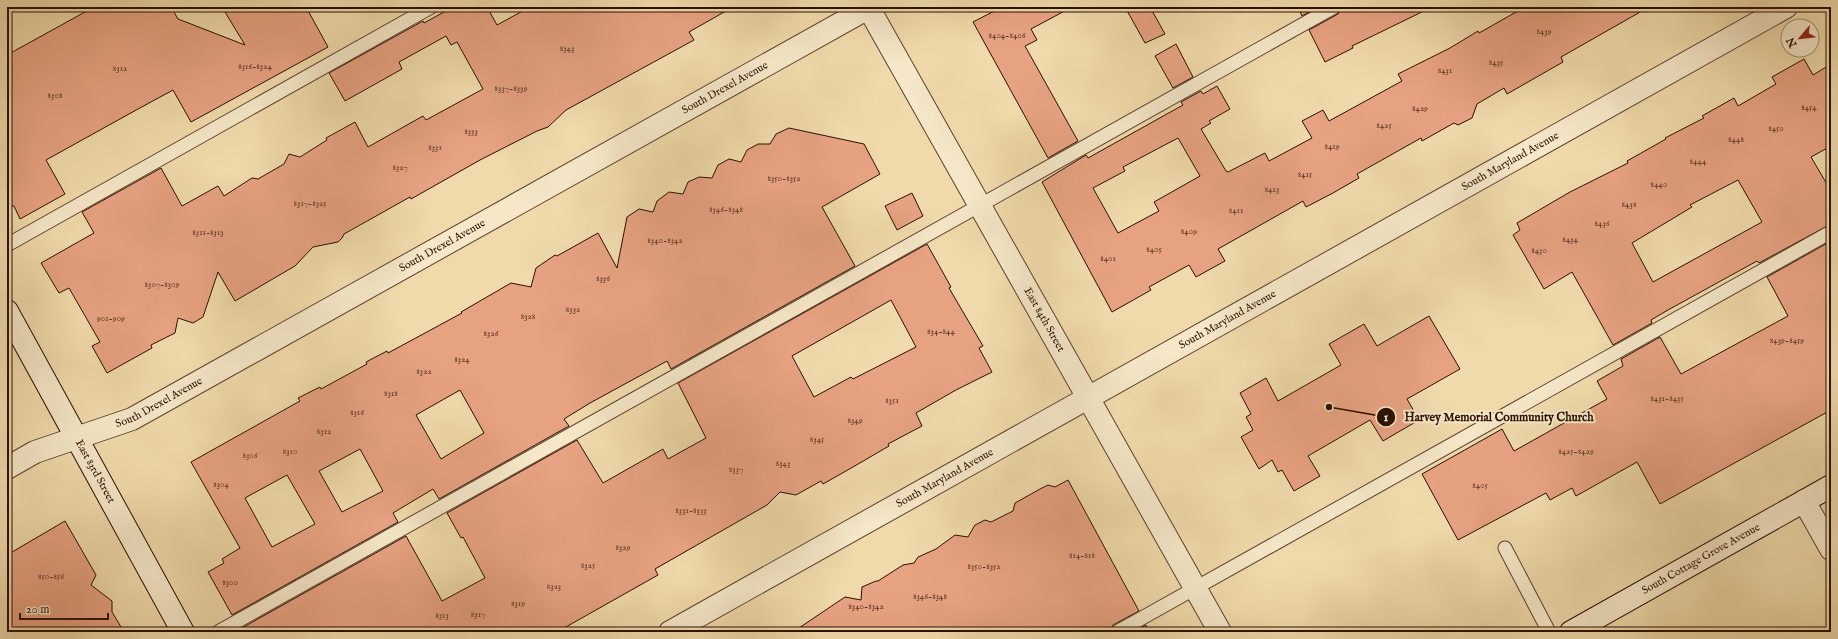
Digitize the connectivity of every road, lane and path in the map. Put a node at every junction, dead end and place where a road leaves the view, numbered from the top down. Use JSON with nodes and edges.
{"nodes":[{"id":1,"x":431,"y":7,"type":"edge"},
{"id":2,"x":869,"y":7,"type":"edge"},
{"id":3,"x":1334,"y":7,"type":"edge"},
{"id":4,"x":1786,"y":7,"type":"edge"},
{"id":5,"x":980,"y":205,"type":"junction"},
{"id":6,"x":1831,"y":232,"type":"edge"},
{"id":7,"x":7,"y":245,"type":"edge"},
{"id":8,"x":7,"y":311,"type":"edge"},
{"id":9,"x":1088,"y":398,"type":"junction"},
{"id":10,"x":77,"y":438,"type":"junction"},
{"id":11,"x":7,"y":468,"type":"edge"},
{"id":12,"x":1831,"y":486,"type":"edge"},
{"id":13,"x":1804,"y":501,"type":"junction"},
{"id":14,"x":1505,"y":548,"type":"dead end"},
{"id":15,"x":1831,"y":549,"type":"edge"},
{"id":16,"x":1195,"y":588,"type":"junction"},
{"id":17,"x":179,"y":631,"type":"edge"},
{"id":18,"x":218,"y":632,"type":"edge"},
{"id":19,"x":670,"y":632,"type":"edge"},
{"id":20,"x":1117,"y":632,"type":"edge"},
{"id":21,"x":1220,"y":632,"type":"edge"},
{"id":22,"x":1549,"y":632,"type":"edge"},
{"id":23,"x":1571,"y":632,"type":"edge"}],
"edges":[{"from":1,"to":7,"type":"lane"},
{"from":2,"to":5,"type":"street","name":"East 84th Street"},
{"from":2,"to":10,"type":"street","name":"South Drexel Avenue"},
{"from":3,"to":5,"type":"lane"},
{"from":4,"to":9,"type":"street","name":"South Maryland Avenue"},
{"from":5,"to":9,"type":"street","name":"East 84th Street"},
{"from":5,"to":18,"type":"lane"},
{"from":6,"to":16,"type":"lane"},
{"from":8,"to":10,"type":"street","name":"East 83rd Street"},
{"from":9,"to":16,"type":"street","name":"East 84th Street"},
{"from":9,"to":19,"type":"street","name":"South Maryland Avenue"},
{"from":10,"to":11,"type":"street","name":"South Drexel Avenue"},
{"from":10,"to":17,"type":"street","name":"East 83rd Street"},
{"from":12,"to":13,"type":"street","name":"South Cottage Grove Avenue"},
{"from":13,"to":15,"type":"street"},
{"from":13,"to":23,"type":"street","name":"South Cottage Grove Avenue"},
{"from":14,"to":22,"type":"lane"},
{"from":16,"to":20,"type":"lane"},
{"from":16,"to":21,"type":"street","name":"East 84th Street"}]}
